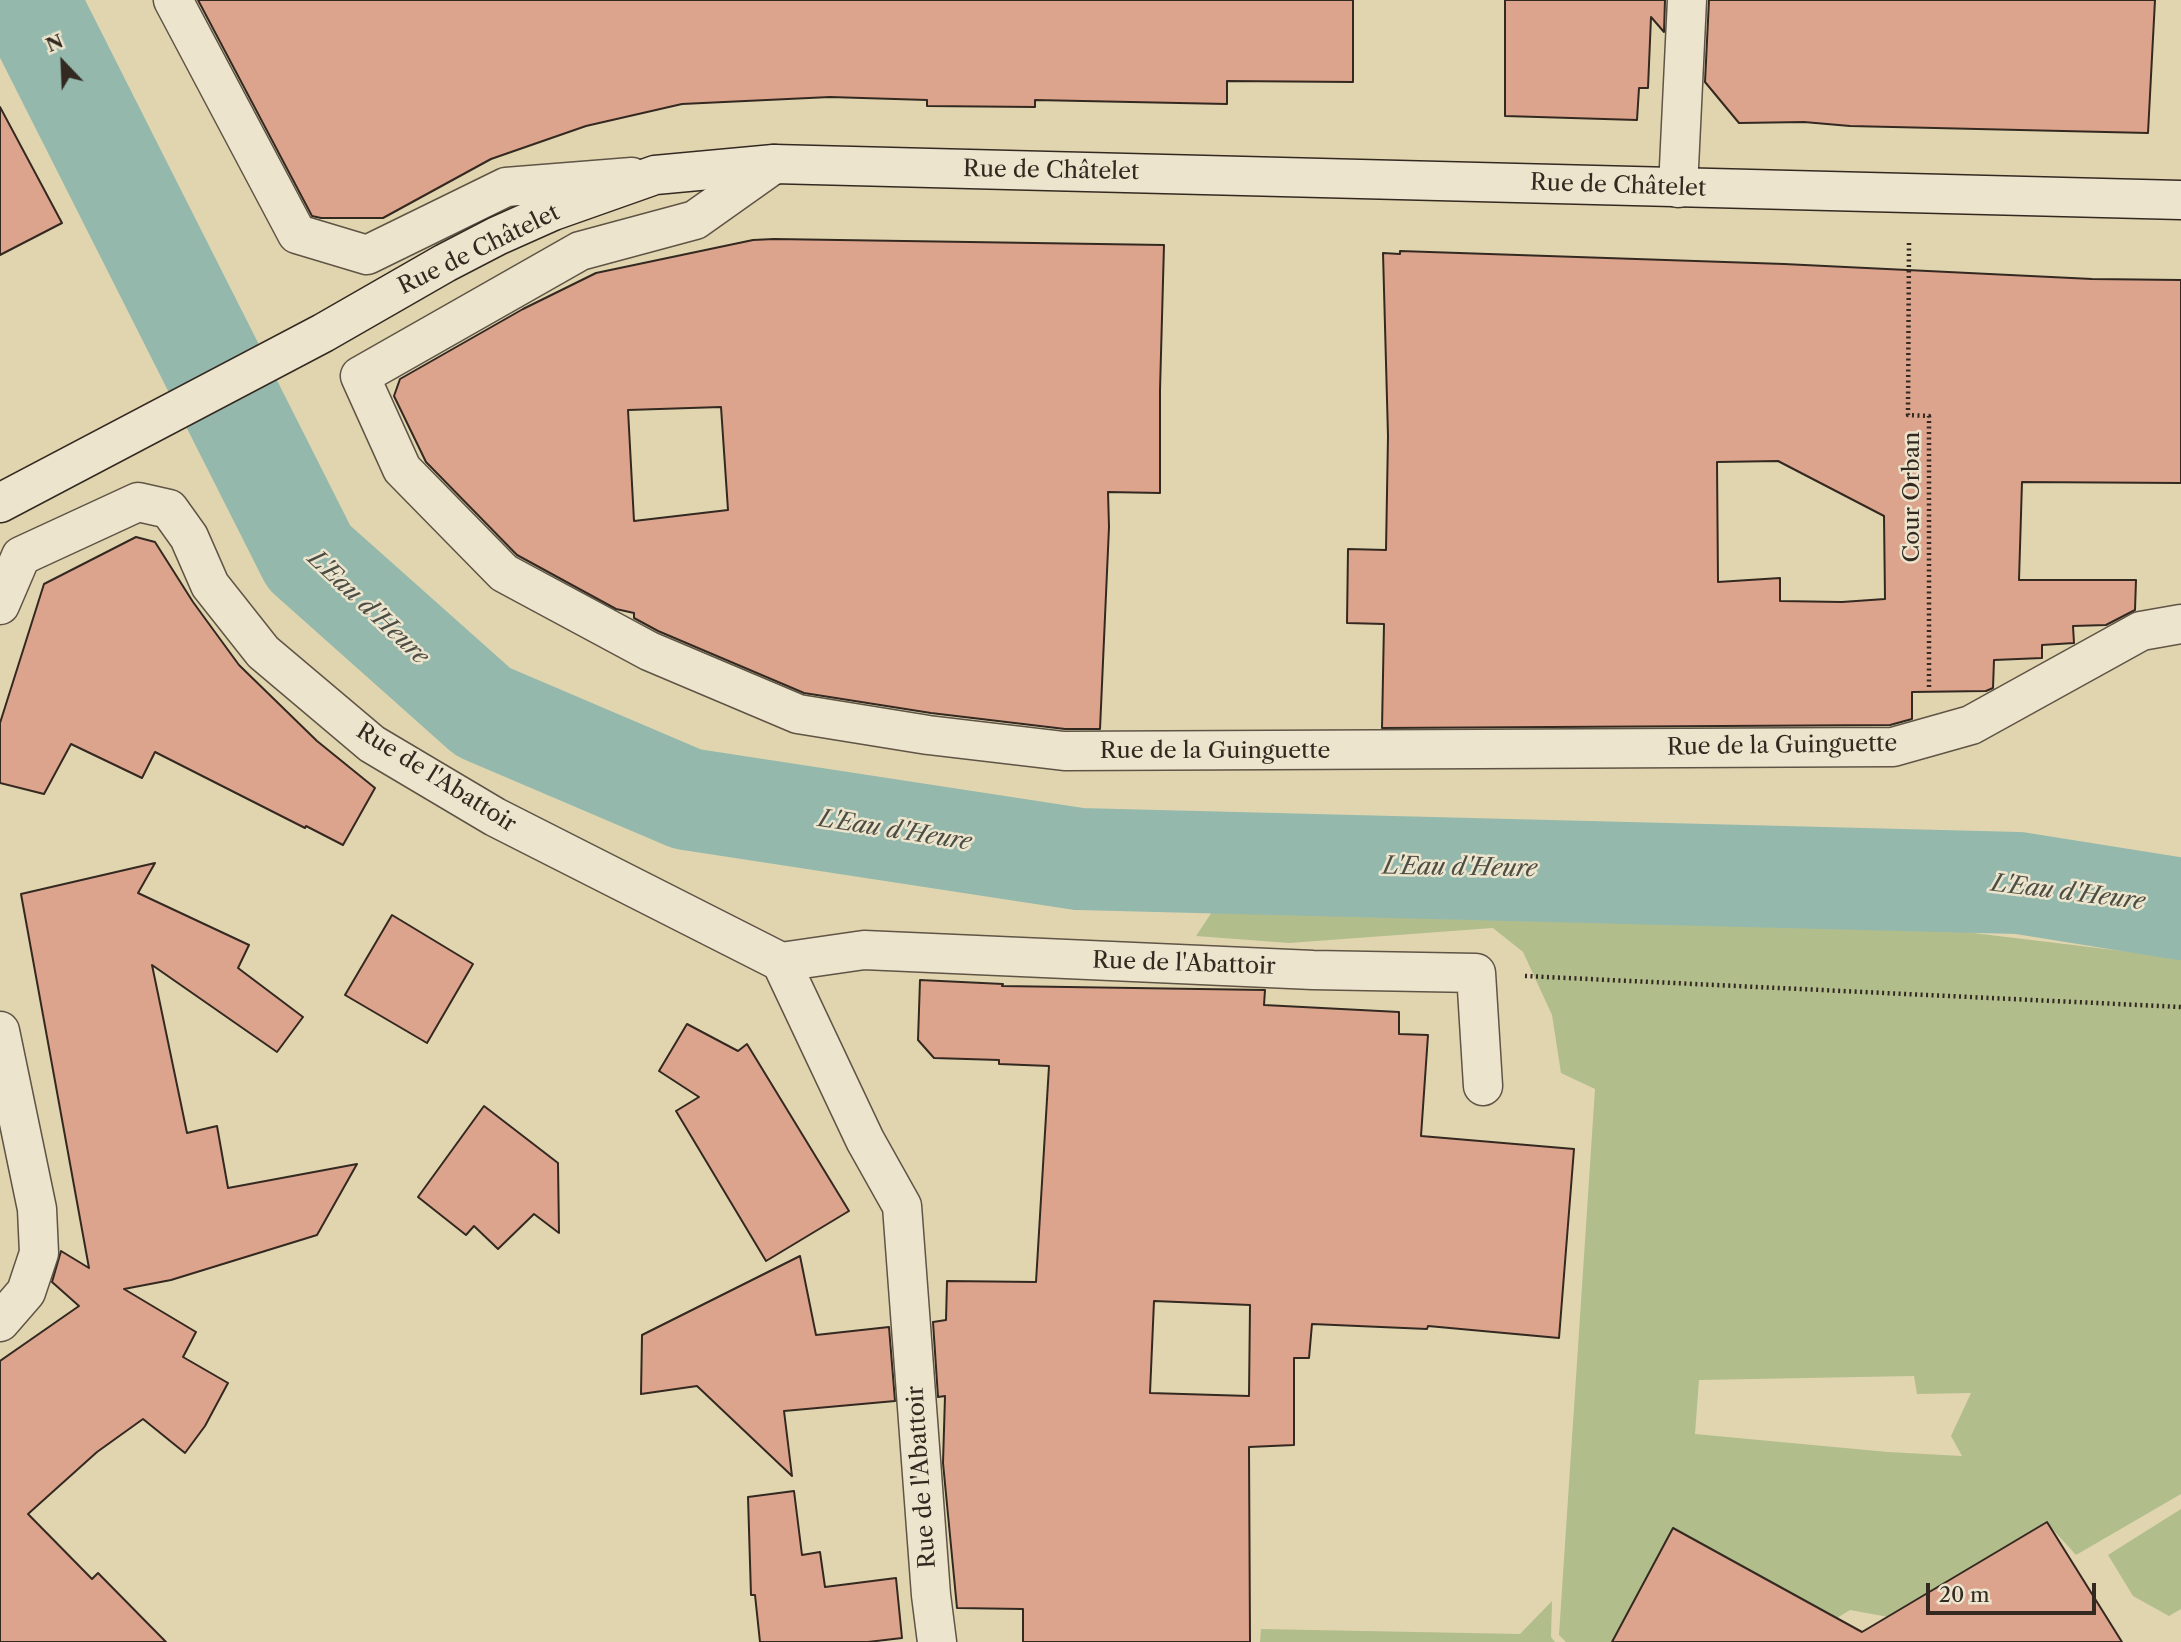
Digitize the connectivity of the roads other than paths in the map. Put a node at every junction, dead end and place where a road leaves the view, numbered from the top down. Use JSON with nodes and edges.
{"nodes":[{"id":1,"x":173,"y":0,"type":"edge"},
{"id":2,"x":1687,"y":0,"type":"edge"},
{"id":3,"x":774,"y":164,"type":"junction"},
{"id":4,"x":654,"y":176,"type":"junction"},
{"id":5,"x":1678,"y":188,"type":"junction"},
{"id":6,"x":2181,"y":200,"type":"edge"},
{"id":7,"x":0,"y":503,"type":"edge"},
{"id":8,"x":0,"y":605,"type":"edge"},
{"id":9,"x":2181,"y":624,"type":"edge"},
{"id":10,"x":781,"y":962,"type":"junction"},
{"id":11,"x":0,"y":1031,"type":"edge"},
{"id":12,"x":1483,"y":1086,"type":"dead end"},
{"id":13,"x":0,"y":1322,"type":"edge"},
{"id":14,"x":937,"y":1642,"type":"edge"}],
"edges":[{"from":1,"to":4,"type":"street"},
{"from":2,"to":5,"type":"street"},
{"from":3,"to":4,"type":"street","name":"Rue de Châtelet"},
{"from":3,"to":5,"type":"street","name":"Rue de Châtelet"},
{"from":3,"to":9,"type":"street","name":"Rue de la Guinguette"},
{"from":4,"to":7,"type":"street","name":"Rue de Châtelet"},
{"from":5,"to":6,"type":"street","name":"Rue de Châtelet"},
{"from":8,"to":10,"type":"street","name":"Rue de l'Abattoir"},
{"from":10,"to":12,"type":"street","name":"Rue de l'Abattoir"},
{"from":10,"to":14,"type":"street","name":"Rue de l'Abattoir"},
{"from":11,"to":13,"type":"street"}]}
